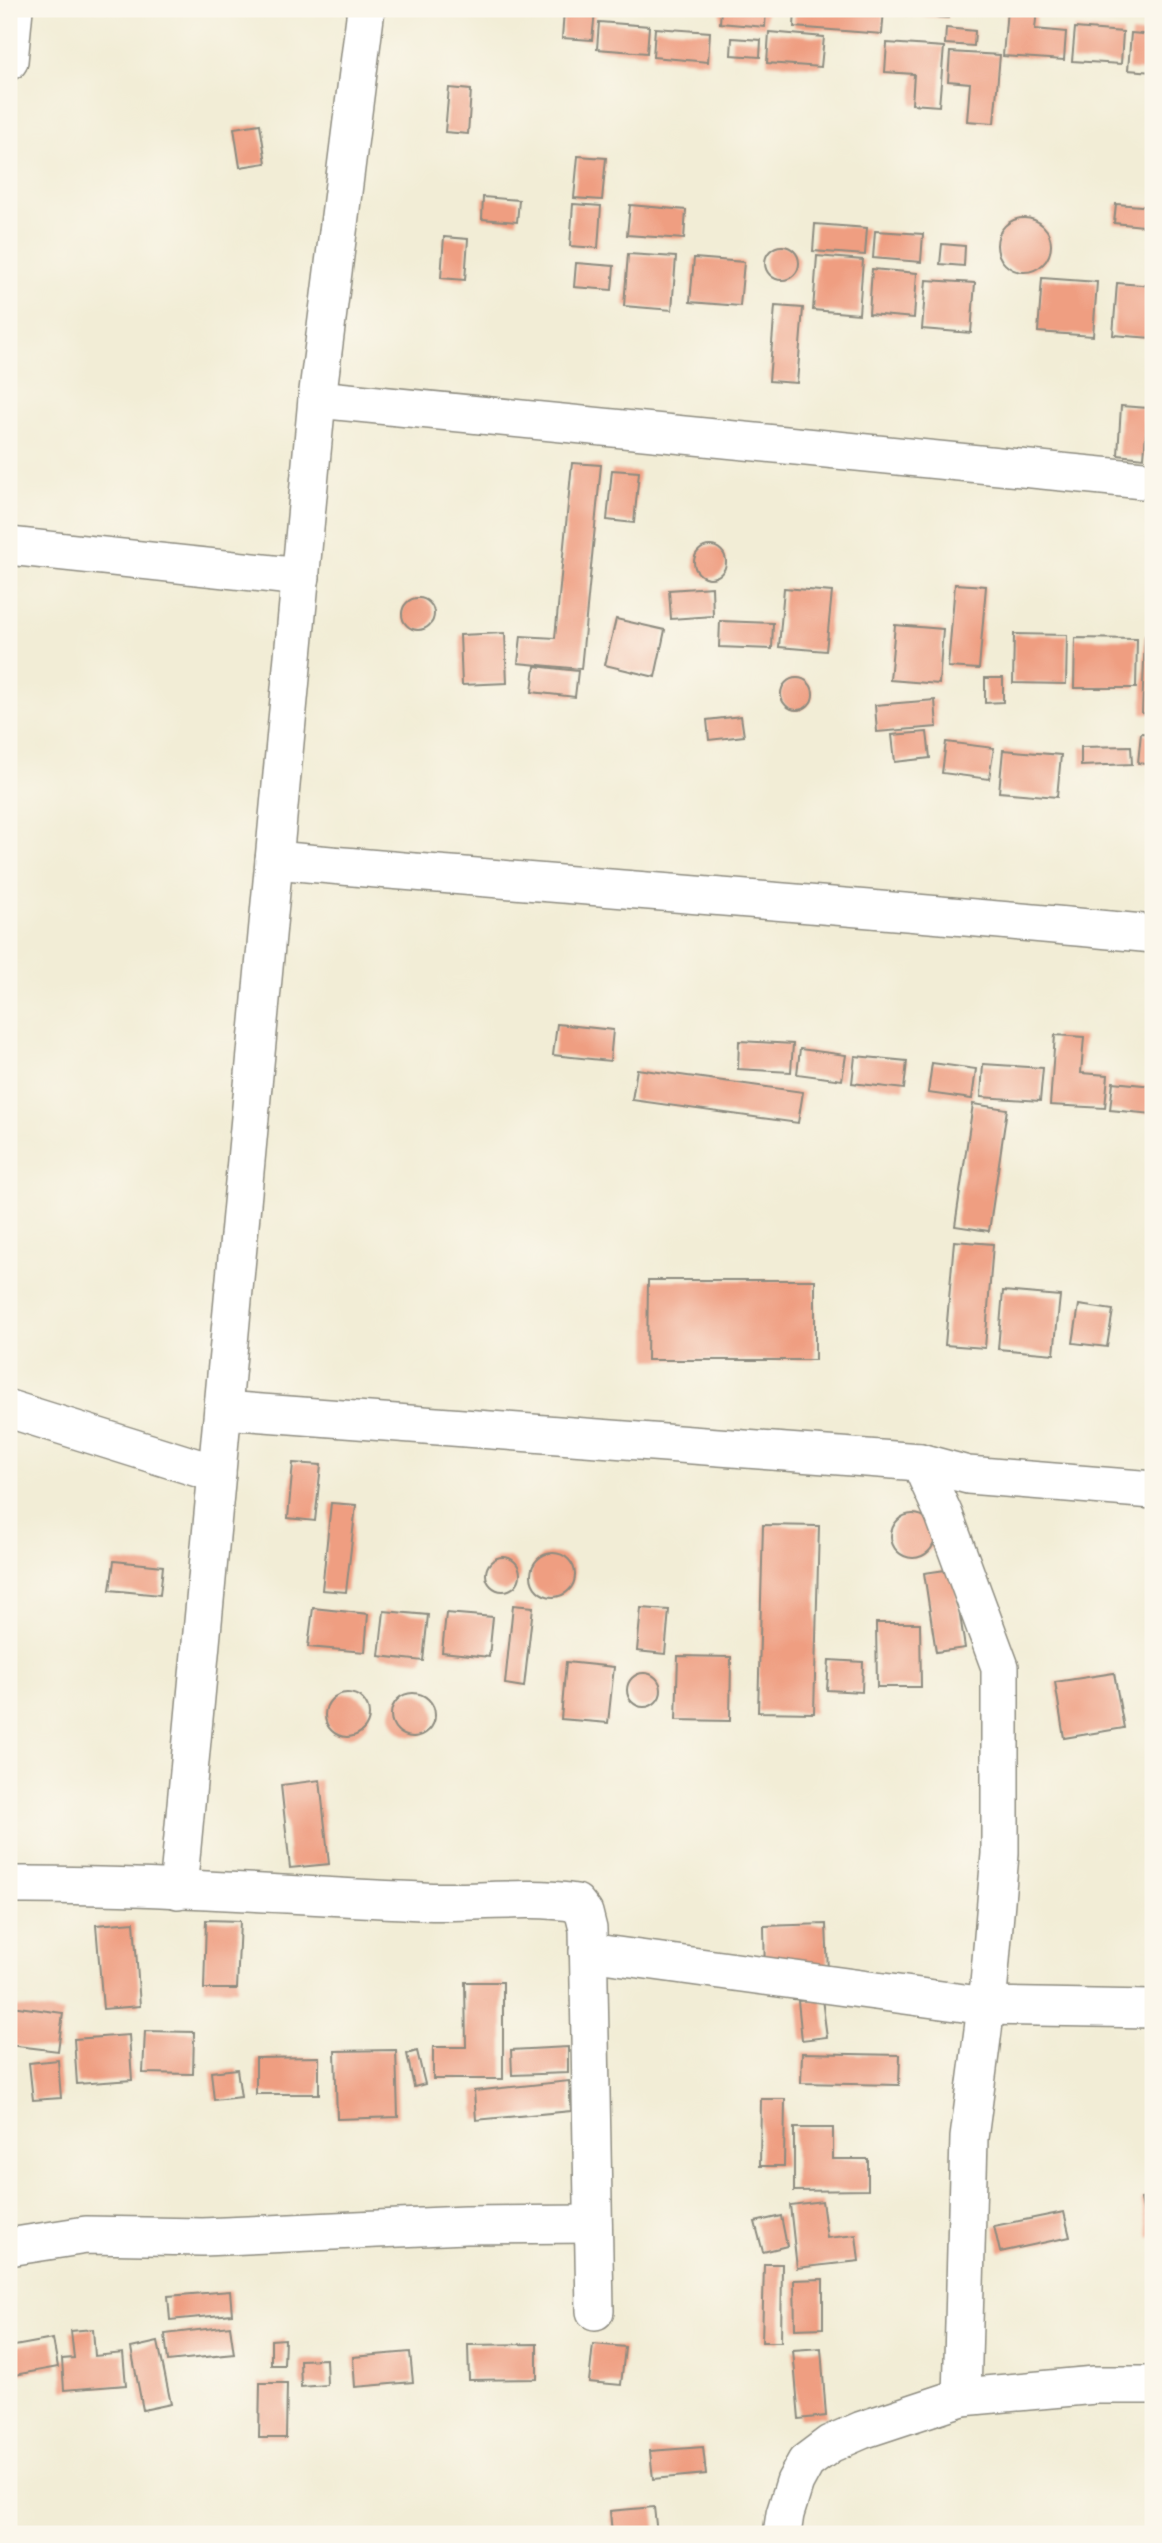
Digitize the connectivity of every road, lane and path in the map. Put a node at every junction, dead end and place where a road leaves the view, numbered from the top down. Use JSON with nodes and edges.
{"nodes":[{"id":1,"x":14,"y":9,"type":"edge"},
{"id":2,"x":366,"y":9,"type":"edge"},
{"id":3,"x":9,"y":61,"type":"edge"},
{"id":4,"x":317,"y":399,"type":"junction"},
{"id":5,"x":1153,"y":481,"type":"edge"},
{"id":6,"x":9,"y":546,"type":"edge"},
{"id":7,"x":301,"y":577,"type":"junction"},
{"id":8,"x":274,"y":860,"type":"junction"},
{"id":9,"x":1153,"y":933,"type":"edge"},
{"id":10,"x":9,"y":1409,"type":"edge"},
{"id":11,"x":223,"y":1410,"type":"junction"},
{"id":12,"x":920,"y":1462,"type":"junction"},
{"id":13,"x":217,"y":1474,"type":"junction"},
{"id":14,"x":1153,"y":1490,"type":"edge"},
{"id":15,"x":9,"y":1885,"type":"edge"},
{"id":16,"x":178,"y":1889,"type":"junction"},
{"id":17,"x":588,"y":1952,"type":"junction"},
{"id":18,"x":986,"y":2006,"type":"junction"},
{"id":19,"x":1153,"y":2009,"type":"edge"},
{"id":20,"x":593,"y":2224,"type":"junction"},
{"id":21,"x":9,"y":2247,"type":"edge"},
{"id":22,"x":595,"y":2311,"type":"dead end"},
{"id":23,"x":1153,"y":2385,"type":"edge"},
{"id":24,"x":962,"y":2398,"type":"junction"},
{"id":25,"x":782,"y":2534,"type":"edge"}],
"edges":[{"from":1,"to":3,"type":"street"},
{"from":2,"to":4,"type":"street"},
{"from":4,"to":5,"type":"street"},
{"from":4,"to":7,"type":"street"},
{"from":6,"to":7,"type":"street"},
{"from":7,"to":8,"type":"street"},
{"from":8,"to":9,"type":"street"},
{"from":8,"to":11,"type":"street"},
{"from":10,"to":13,"type":"street"},
{"from":11,"to":12,"type":"street"},
{"from":11,"to":13,"type":"street"},
{"from":12,"to":14,"type":"street"},
{"from":12,"to":18,"type":"street"},
{"from":13,"to":16,"type":"street"},
{"from":15,"to":16,"type":"street"},
{"from":16,"to":17,"type":"street"},
{"from":17,"to":18,"type":"street"},
{"from":17,"to":20,"type":"street"},
{"from":18,"to":19,"type":"street"},
{"from":18,"to":24,"type":"street"},
{"from":20,"to":21,"type":"street"},
{"from":20,"to":22,"type":"street"},
{"from":23,"to":24,"type":"street"},
{"from":24,"to":25,"type":"street"}]}
